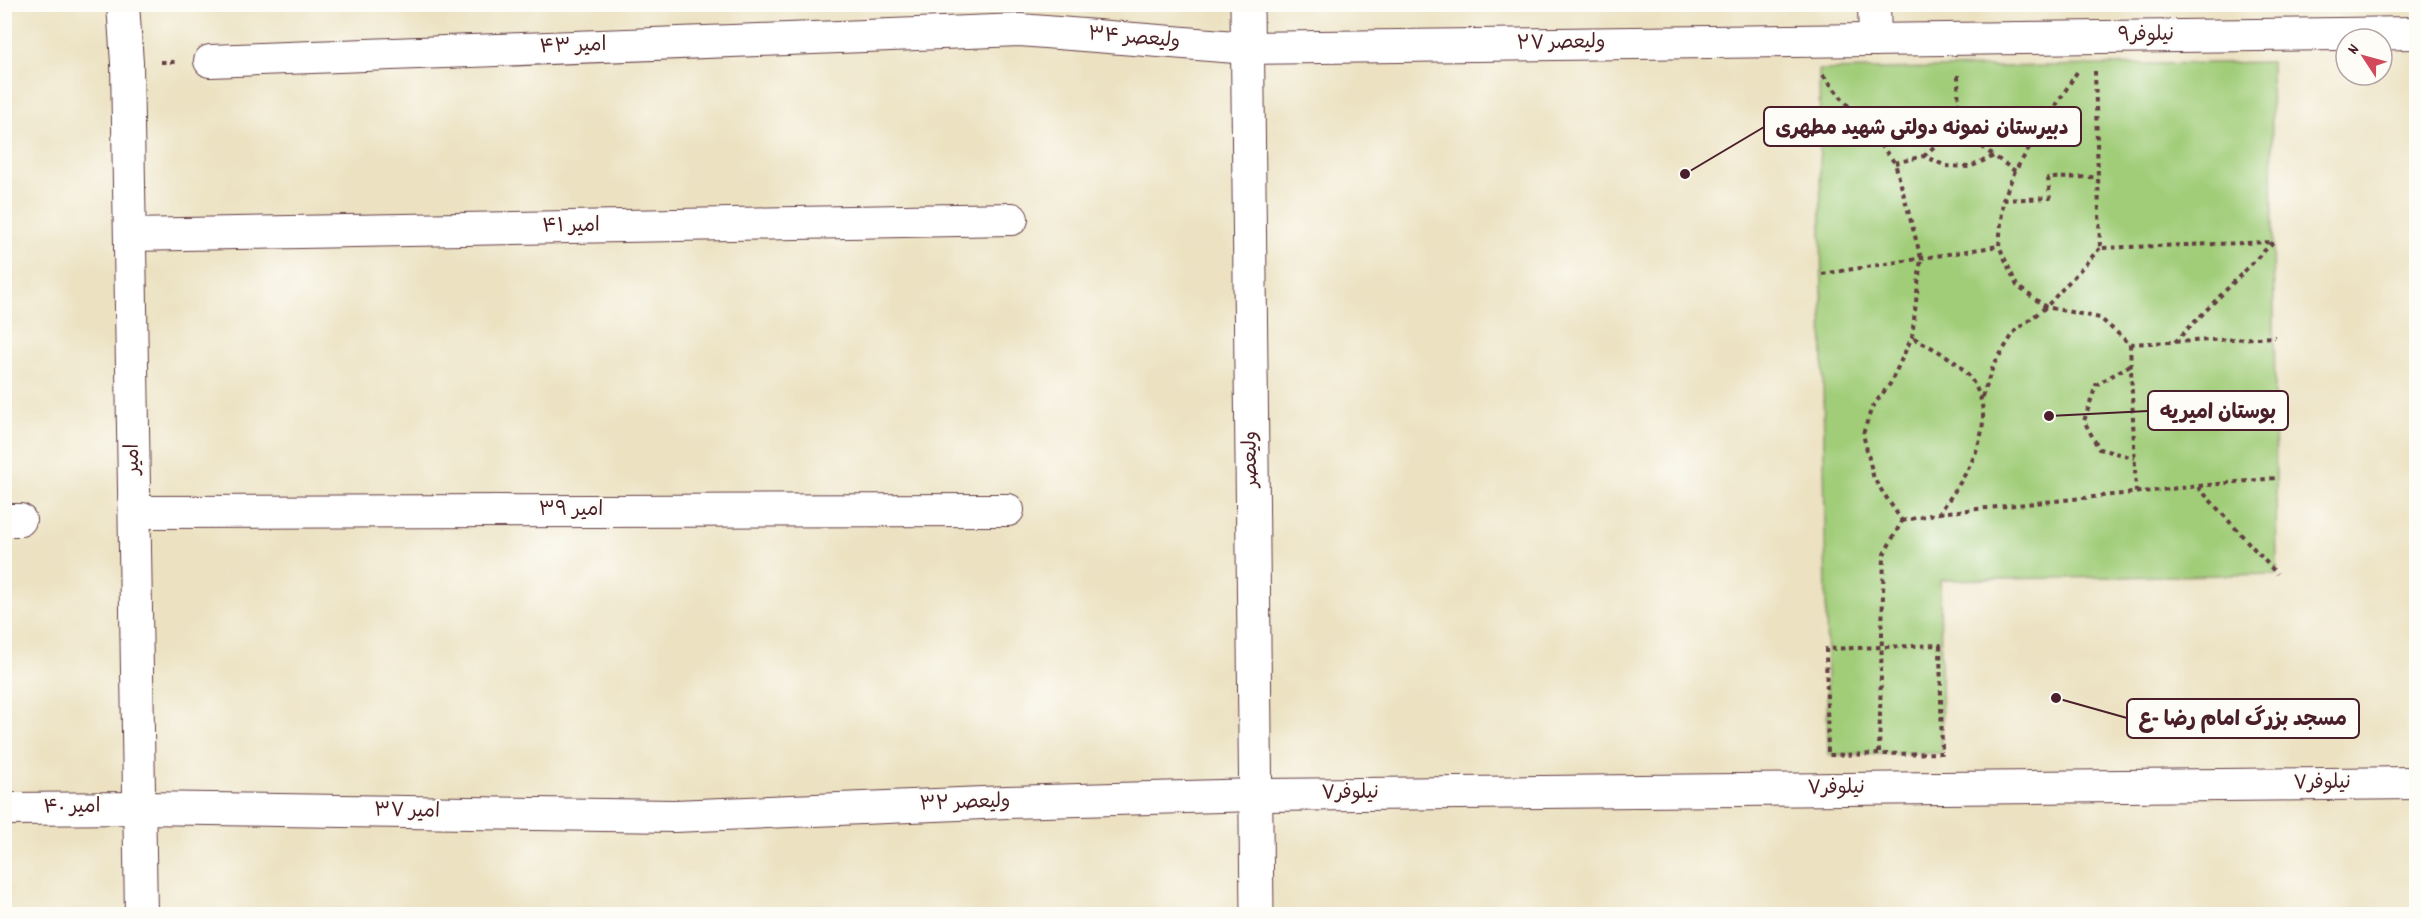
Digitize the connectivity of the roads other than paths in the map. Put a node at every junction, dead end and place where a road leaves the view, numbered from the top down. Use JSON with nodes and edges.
{"nodes":[{"id":1,"x":123,"y":4,"type":"edge"},
{"id":2,"x":1247,"y":4,"type":"edge"},
{"id":3,"x":1874,"y":4,"type":"edge"},
{"id":4,"x":1020,"y":30,"type":"joint"},
{"id":5,"x":2416,"y":33,"type":"edge"},
{"id":6,"x":1875,"y":40,"type":"junction"},
{"id":7,"x":1248,"y":48,"type":"junction"},
{"id":8,"x":210,"y":61,"type":"road end"},
{"id":9,"x":1012,"y":219,"type":"dead end"},
{"id":10,"x":130,"y":235,"type":"junction"},
{"id":11,"x":1008,"y":510,"type":"dead end"},
{"id":12,"x":135,"y":512,"type":"junction"},
{"id":13,"x":2416,"y":783,"type":"edge"},
{"id":14,"x":1256,"y":795,"type":"junction"},
{"id":15,"x":140,"y":807,"type":"junction"},
{"id":16,"x":4,"y":809,"type":"edge"},
{"id":17,"x":674,"y":816,"type":"joint"},
{"id":18,"x":141,"y":915,"type":"edge"},
{"id":19,"x":1257,"y":915,"type":"edge"}],
"edges":[{"from":1,"to":10,"type":"street","name":"امیر"},
{"from":2,"to":7,"type":"street","name":"ولیعصر"},
{"from":3,"to":6,"type":"street"},
{"from":4,"to":7,"type":"street","name":"ولیعصر ۳۴"},
{"from":4,"to":8,"type":"street","name":"امیر ۴۳"},
{"from":5,"to":6,"type":"street","name":"نیلوفر۹"},
{"from":6,"to":7,"type":"street","name":"ولیعصر ۲۷"},
{"from":7,"to":14,"type":"street","name":"ولیعصر"},
{"from":9,"to":10,"type":"street","name":"امیر ۴۱"},
{"from":10,"to":12,"type":"street","name":"امیر"},
{"from":11,"to":12,"type":"street","name":"امیر ۳۹"},
{"from":12,"to":15,"type":"street","name":"امیر"},
{"from":13,"to":14,"type":"street","name":"نیلوفر۷"},
{"from":14,"to":17,"type":"street","name":"ولیعصر ۳۲"},
{"from":14,"to":19,"type":"street","name":"ولیعصر"},
{"from":15,"to":16,"type":"street","name":"امیر ۴۰"},
{"from":15,"to":17,"type":"street","name":"امیر ۳۷"},
{"from":15,"to":18,"type":"street","name":"امیر"}]}
